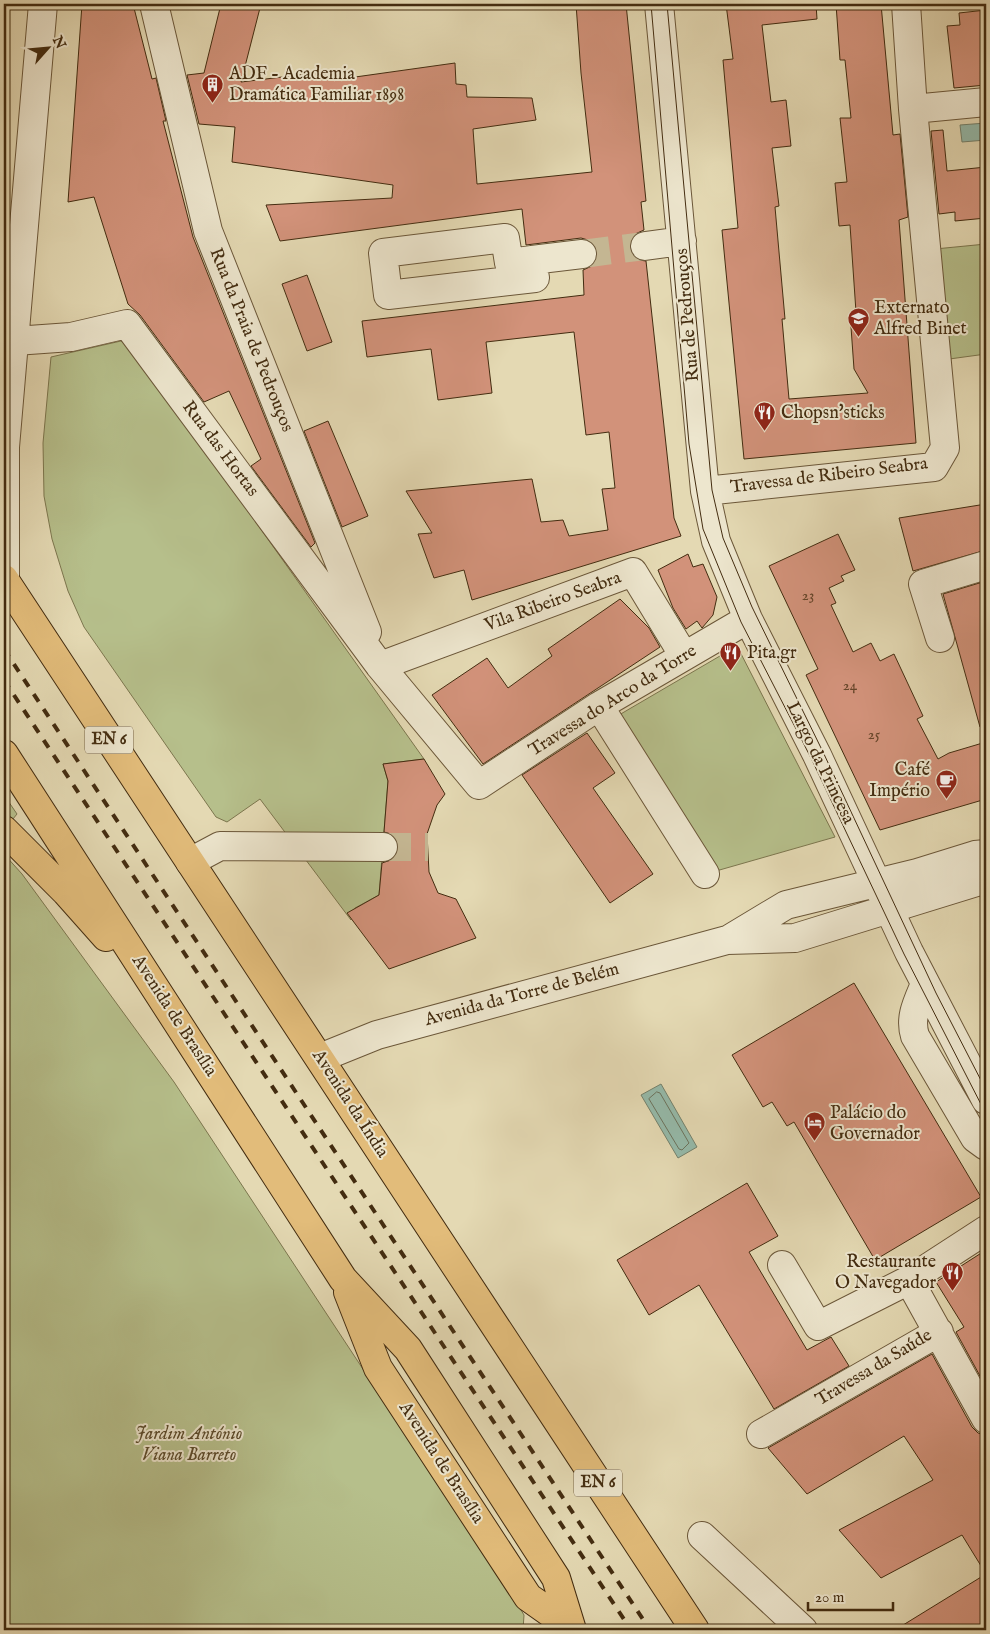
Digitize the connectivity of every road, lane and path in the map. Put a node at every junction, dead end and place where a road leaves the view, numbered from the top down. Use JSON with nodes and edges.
{"nodes":[{"id":1,"x":43,"y":4,"type":"edge"},
{"id":2,"x":154,"y":4,"type":"edge"},
{"id":3,"x":659,"y":4,"type":"edge"},
{"id":4,"x":906,"y":4,"type":"edge"},
{"id":5,"x":986,"y":102,"type":"edge"},
{"id":6,"x":913,"y":109,"type":"junction"},
{"id":7,"x":682,"y":241,"type":"junction"},
{"id":8,"x":645,"y":246,"type":"tunnel mouth"},
{"id":9,"x":582,"y":254,"type":"tunnel mouth"},
{"id":10,"x":532,"y":260,"type":"junction"},
{"id":11,"x":14,"y":341,"type":"junction"},
{"id":12,"x":705,"y":491,"type":"junction"},
{"id":13,"x":986,"y":565,"type":"edge"},
{"id":14,"x":4,"y":580,"type":"edge"},
{"id":15,"x":748,"y":619,"type":"junction"},
{"id":16,"x":940,"y":638,"type":"dead end"},
{"id":17,"x":684,"y":656,"type":"junction"},
{"id":18,"x":380,"y":666,"type":"junction"},
{"id":19,"x":599,"y":706,"type":"junction"},
{"id":20,"x":4,"y":754,"type":"edge"},
{"id":21,"x":4,"y":830,"type":"edge"},
{"id":22,"x":383,"y":847,"type":"tunnel mouth"},
{"id":23,"x":986,"y":854,"type":"edge"},
{"id":24,"x":190,"y":862,"type":"junction"},
{"id":25,"x":705,"y":874,"type":"dead end"},
{"id":26,"x":986,"y":879,"type":"edge"},
{"id":27,"x":877,"y":883,"type":"junction"},
{"id":28,"x":889,"y":909,"type":"junction"},
{"id":29,"x":728,"y":940,"type":"junction"},
{"id":30,"x":925,"y":984,"type":"junction"},
{"id":31,"x":169,"y":1008,"type":"junction"},
{"id":32,"x":320,"y":1058,"type":"junction"},
{"id":33,"x":986,"y":1100,"type":"edge"},
{"id":34,"x":986,"y":1146,"type":"edge"},
{"id":35,"x":986,"y":1230,"type":"edge"},
{"id":36,"x":782,"y":1265,"type":"dead end"},
{"id":37,"x":343,"y":1279,"type":"junction"},
{"id":38,"x":909,"y":1280,"type":"junction"},
{"id":39,"x":939,"y":1332,"type":"junction"},
{"id":40,"x":984,"y":1410,"type":"edge"},
{"id":41,"x":760,"y":1434,"type":"dead end"},
{"id":42,"x":702,"y":1536,"type":"dead end"},
{"id":43,"x":568,"y":1629,"type":"edge"},
{"id":44,"x":695,"y":1630,"type":"edge"},
{"id":45,"x":803,"y":1630,"type":"edge"}],
"edges":[{"from":1,"to":11,"type":"street"},
{"from":2,"to":18,"type":"street","name":"Rua da Praia de Pedrouços"},
{"from":3,"to":7,"type":"street","name":"Rua de Pedrouços"},
{"from":4,"to":6,"type":"street"},
{"from":5,"to":6,"type":"street"},
{"from":6,"to":12,"type":"street","name":"Travessa de Ribeiro Seabra"},
{"from":7,"to":8,"type":"street"},
{"from":7,"to":12,"type":"street","name":"Rua de Pedrouços"},
{"from":9,"to":10,"type":"street"},
{"from":10,"to":10,"type":"street"},
{"from":11,"to":14,"type":"street"},
{"from":11,"to":18,"type":"street","name":"Rua das Hortas"},
{"from":12,"to":15,"type":"street","name":"Rua de Pedrouços"},
{"from":13,"to":16,"type":"street"},
{"from":14,"to":24,"type":"main road","name":"Avenida da Índia","number":"EN 6"},
{"from":15,"to":17,"type":"street","name":"Travessa do Arco da Torre"},
{"from":15,"to":27,"type":"street","name":"Largo da Princesa"},
{"from":17,"to":18,"type":"street","name":"Vila Ribeiro Seabra"},
{"from":17,"to":19,"type":"street","name":"Travessa do Arco da Torre"},
{"from":18,"to":19,"type":"street","name":"Travessa do Arco da Torre"},
{"from":19,"to":25,"type":"street"},
{"from":20,"to":31,"type":"main road","name":"Avenida de Brasília"},
{"from":21,"to":31,"type":"main road"},
{"from":22,"to":24,"type":"street"},
{"from":23,"to":27,"type":"street","name":"Avenida da Torre de Belém"},
{"from":24,"to":32,"type":"main road","name":"Avenida da Índia","number":"EN 6"},
{"from":26,"to":28,"type":"street","name":"Avenida da Torre de Belém"},
{"from":27,"to":28,"type":"street","name":"Largo da Princesa"},
{"from":27,"to":29,"type":"street","name":"Avenida da Torre de Belém"},
{"from":28,"to":29,"type":"street","name":"Avenida da Torre de Belém"},
{"from":28,"to":30,"type":"street","name":"Largo da Princesa"},
{"from":29,"to":32,"type":"street","name":"Avenida da Torre de Belém"},
{"from":30,"to":33,"type":"street","name":"Largo da Princesa"},
{"from":30,"to":34,"type":"street"},
{"from":31,"to":37,"type":"main road","name":"Avenida de Brasília"},
{"from":32,"to":44,"type":"main road","name":"Avenida da Índia","number":"EN 6"},
{"from":35,"to":38,"type":"street"},
{"from":36,"to":38,"type":"street"},
{"from":37,"to":43,"type":"main road","name":"Avenida de Brasília"},
{"from":37,"to":43,"type":"main road","name":"Avenida de Brasília"},
{"from":38,"to":39,"type":"street","name":"Travessa da Saúde"},
{"from":39,"to":40,"type":"street"},
{"from":39,"to":41,"type":"street","name":"Travessa da Saúde"},
{"from":42,"to":45,"type":"street"}]}
